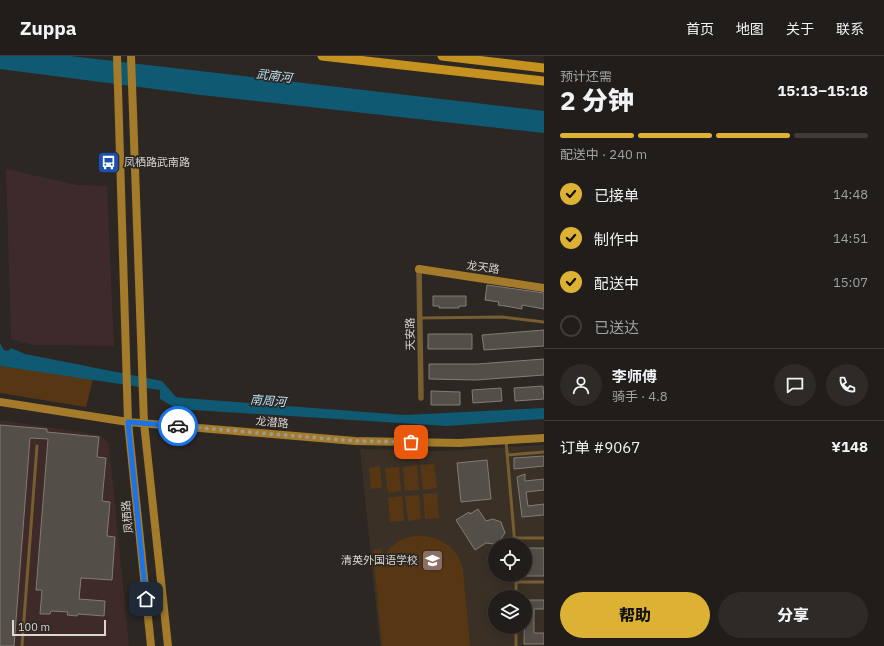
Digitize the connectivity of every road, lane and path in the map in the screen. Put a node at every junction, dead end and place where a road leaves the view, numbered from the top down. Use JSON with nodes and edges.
{"nodes":[{"id":1,"x":117,"y":56,"type":"edge"},
{"id":2,"x":131,"y":56,"type":"edge"},
{"id":3,"x":322,"y":56,"type":"edge"},
{"id":4,"x":442,"y":56,"type":"edge"},
{"id":5,"x":544,"y":68,"type":"edge"},
{"id":6,"x":544,"y":81,"type":"edge"},
{"id":7,"x":419,"y":269,"type":"joint"},
{"id":8,"x":544,"y":288,"type":"edge"},
{"id":9,"x":420,"y":318,"type":"junction"},
{"id":10,"x":544,"y":322,"type":"edge"},
{"id":11,"x":422,"y":398,"type":"dead end"},
{"id":12,"x":0,"y":402,"type":"edge"},
{"id":13,"x":128,"y":422,"type":"junction"},
{"id":14,"x":144,"y":423,"type":"junction"},
{"id":15,"x":544,"y":438,"type":"edge"},
{"id":16,"x":506,"y":440,"type":"junction"},
{"id":17,"x":37,"y":446,"type":"dead end"},
{"id":18,"x":544,"y":452,"type":"edge"},
{"id":19,"x":507,"y":455,"type":"junction"},
{"id":20,"x":515,"y":538,"type":"edge"},
{"id":21,"x":532,"y":538,"type":"edge"},
{"id":22,"x":544,"y":538,"type":"edge"},
{"id":23,"x":532,"y":582,"type":"edge"},
{"id":24,"x":544,"y":582,"type":"edge"},
{"id":25,"x":516,"y":634,"type":"edge"},
{"id":26,"x":22,"y":646,"type":"edge"},
{"id":27,"x":151,"y":646,"type":"edge"},
{"id":28,"x":168,"y":646,"type":"edge"},
{"id":29,"x":516,"y":646,"type":"edge"}],
"edges":[{"from":1,"to":13,"type":"main road","name":"凤栖路"},
{"from":2,"to":14,"type":"main road"},
{"from":3,"to":6,"type":"main road"},
{"from":4,"to":5,"type":"main road"},
{"from":7,"to":8,"type":"main road","name":"龙天路"},
{"from":7,"to":9,"type":"street","name":"天安路"},
{"from":9,"to":10,"type":"lane"},
{"from":9,"to":11,"type":"street","name":"天安路"},
{"from":12,"to":13,"type":"main road","name":"龙潜路"},
{"from":13,"to":14,"type":"main road","name":"龙潜路"},
{"from":13,"to":27,"type":"main road","name":"凤栖路"},
{"from":14,"to":16,"type":"main road","name":"龙潜路"},
{"from":14,"to":28,"type":"main road"},
{"from":15,"to":16,"type":"main road","name":"龙潜路"},
{"from":16,"to":19,"type":"lane"},
{"from":17,"to":26,"type":"lane"},
{"from":18,"to":19,"type":"lane"},
{"from":19,"to":20,"type":"lane"},
{"from":21,"to":22,"type":"lane"},
{"from":23,"to":24,"type":"lane"},
{"from":25,"to":29,"type":"lane"}]}
